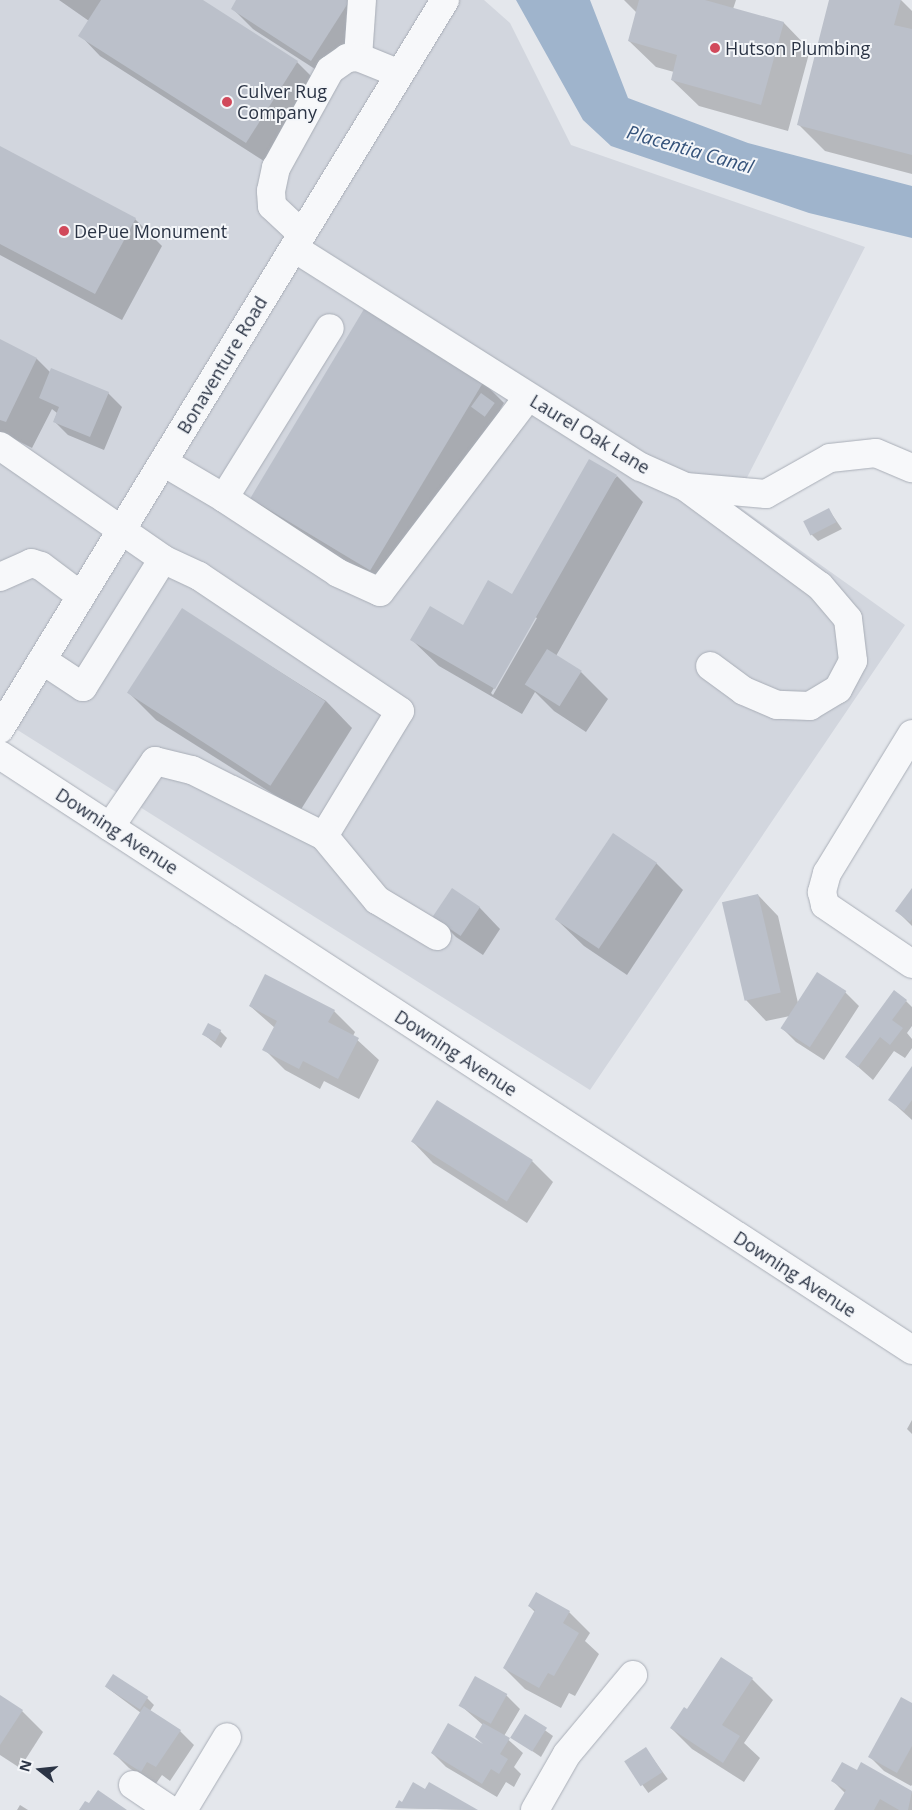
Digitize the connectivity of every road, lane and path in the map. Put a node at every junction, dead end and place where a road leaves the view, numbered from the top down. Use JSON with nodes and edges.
{"nodes":[{"id":1,"x":362,"y":0,"type":"edge"},
{"id":2,"x":445,"y":0,"type":"edge"},
{"id":3,"x":358,"y":57,"type":"junction"},
{"id":4,"x":400,"y":74,"type":"junction"},
{"id":5,"x":298,"y":241,"type":"junction"},
{"id":6,"x":330,"y":328,"type":"dead end"},
{"id":7,"x":528,"y":397,"type":"junction"},
{"id":8,"x":0,"y":446,"type":"edge"},
{"id":9,"x":163,"y":462,"type":"junction"},
{"id":10,"x":912,"y":468,"type":"edge"},
{"id":11,"x":686,"y":487,"type":"junction"},
{"id":12,"x":224,"y":498,"type":"junction"},
{"id":13,"x":120,"y":532,"type":"junction"},
{"id":14,"x":163,"y":559,"type":"junction"},
{"id":15,"x":0,"y":577,"type":"edge"},
{"id":16,"x":81,"y":596,"type":"junction"},
{"id":17,"x":42,"y":660,"type":"junction"},
{"id":18,"x":710,"y":666,"type":"dead end"},
{"id":19,"x":1,"y":726,"type":"edge"},
{"id":20,"x":912,"y":734,"type":"edge"},
{"id":21,"x":0,"y":755,"type":"edge"},
{"id":22,"x":110,"y":827,"type":"junction"},
{"id":23,"x":324,"y":836,"type":"junction"},
{"id":24,"x":437,"y":936,"type":"dead end"},
{"id":25,"x":912,"y":964,"type":"edge"},
{"id":26,"x":912,"y":1350,"type":"edge"},
{"id":27,"x":633,"y":1675,"type":"dead end"},
{"id":28,"x":227,"y":1737,"type":"dead end"},
{"id":29,"x":133,"y":1785,"type":"dead end"},
{"id":30,"x":170,"y":1810,"type":"edge"},
{"id":31,"x":182,"y":1810,"type":"edge"},
{"id":32,"x":535,"y":1810,"type":"edge"}],
"edges":[{"from":1,"to":3,"type":"street"},
{"from":2,"to":4,"type":"street","name":"Bonaventure Road"},
{"from":3,"to":4,"type":"street"},
{"from":3,"to":5,"type":"street","name":"Laurel Oak Lane"},
{"from":4,"to":5,"type":"street","name":"Bonaventure Road"},
{"from":5,"to":7,"type":"street","name":"Laurel Oak Lane"},
{"from":5,"to":9,"type":"street","name":"Bonaventure Road"},
{"from":6,"to":12,"type":"street"},
{"from":7,"to":11,"type":"street","name":"Laurel Oak Lane"},
{"from":7,"to":12,"type":"street"},
{"from":8,"to":13,"type":"street"},
{"from":9,"to":12,"type":"street"},
{"from":9,"to":13,"type":"street","name":"Bonaventure Road"},
{"from":10,"to":11,"type":"street","name":"Laurel Oak Lane"},
{"from":11,"to":18,"type":"street"},
{"from":13,"to":14,"type":"street"},
{"from":13,"to":16,"type":"street","name":"Bonaventure Road"},
{"from":14,"to":17,"type":"street"},
{"from":14,"to":23,"type":"street"},
{"from":15,"to":16,"type":"street"},
{"from":16,"to":17,"type":"street","name":"Bonaventure Road"},
{"from":17,"to":19,"type":"street","name":"Bonaventure Road"},
{"from":20,"to":25,"type":"street"},
{"from":21,"to":22,"type":"street","name":"Downing Avenue"},
{"from":22,"to":23,"type":"street"},
{"from":22,"to":26,"type":"street","name":"Downing Avenue"},
{"from":23,"to":24,"type":"street"},
{"from":27,"to":32,"type":"street"},
{"from":28,"to":31,"type":"street"},
{"from":29,"to":30,"type":"street"}]}
